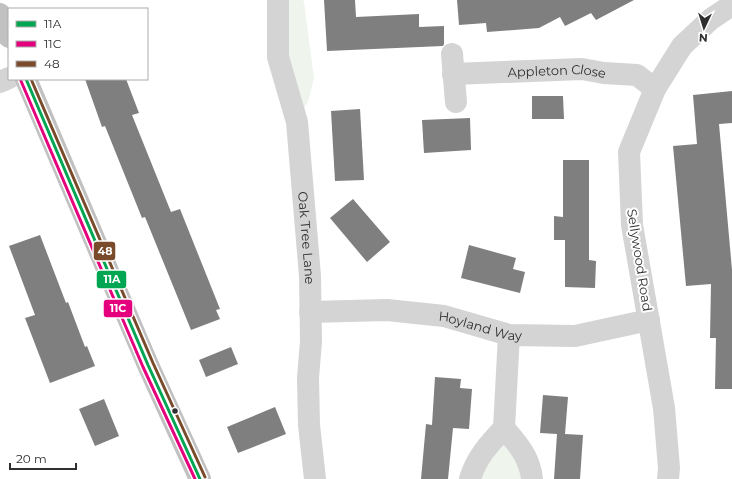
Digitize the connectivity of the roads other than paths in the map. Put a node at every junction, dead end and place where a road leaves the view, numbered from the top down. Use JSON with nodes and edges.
{"nodes":[{"id":1,"x":278,"y":0,"type":"edge"},
{"id":2,"x":732,"y":5,"type":"edge"},
{"id":3,"x":0,"y":14,"type":"edge"},
{"id":4,"x":8,"y":34,"type":"edge"},
{"id":5,"x":26,"y":80,"type":"edge"},
{"id":6,"x":655,"y":89,"type":"junction"},
{"id":7,"x":456,"y":102,"type":"dead end"},
{"id":8,"x":310,"y":312,"type":"junction"},
{"id":9,"x":649,"y":320,"type":"junction"},
{"id":10,"x":509,"y":335,"type":"junction"},
{"id":11,"x":504,"y":428,"type":"junction"},
{"id":12,"x":200,"y":479,"type":"edge"},
{"id":13,"x":316,"y":479,"type":"edge"},
{"id":14,"x":470,"y":479,"type":"edge"},
{"id":15,"x":532,"y":479,"type":"edge"},
{"id":16,"x":668,"y":479,"type":"edge"}],
"edges":[{"from":1,"to":8,"type":"street","name":"Oak Tree Lane"},
{"from":2,"to":6,"type":"street","name":"Sellywood Road"},
{"from":3,"to":4,"type":"highway"},
{"from":5,"to":12,"type":"highway"},
{"from":6,"to":7,"type":"street","name":"Appleton Close"},
{"from":6,"to":9,"type":"street","name":"Sellywood Road"},
{"from":8,"to":10,"type":"street","name":"Hoyland Way"},
{"from":8,"to":13,"type":"street","name":"Oak Tree Lane"},
{"from":9,"to":10,"type":"street","name":"Hoyland Way"},
{"from":9,"to":16,"type":"street","name":"Sellywood Road"},
{"from":10,"to":11,"type":"street"},
{"from":11,"to":14,"type":"street"},
{"from":11,"to":15,"type":"street"}]}
